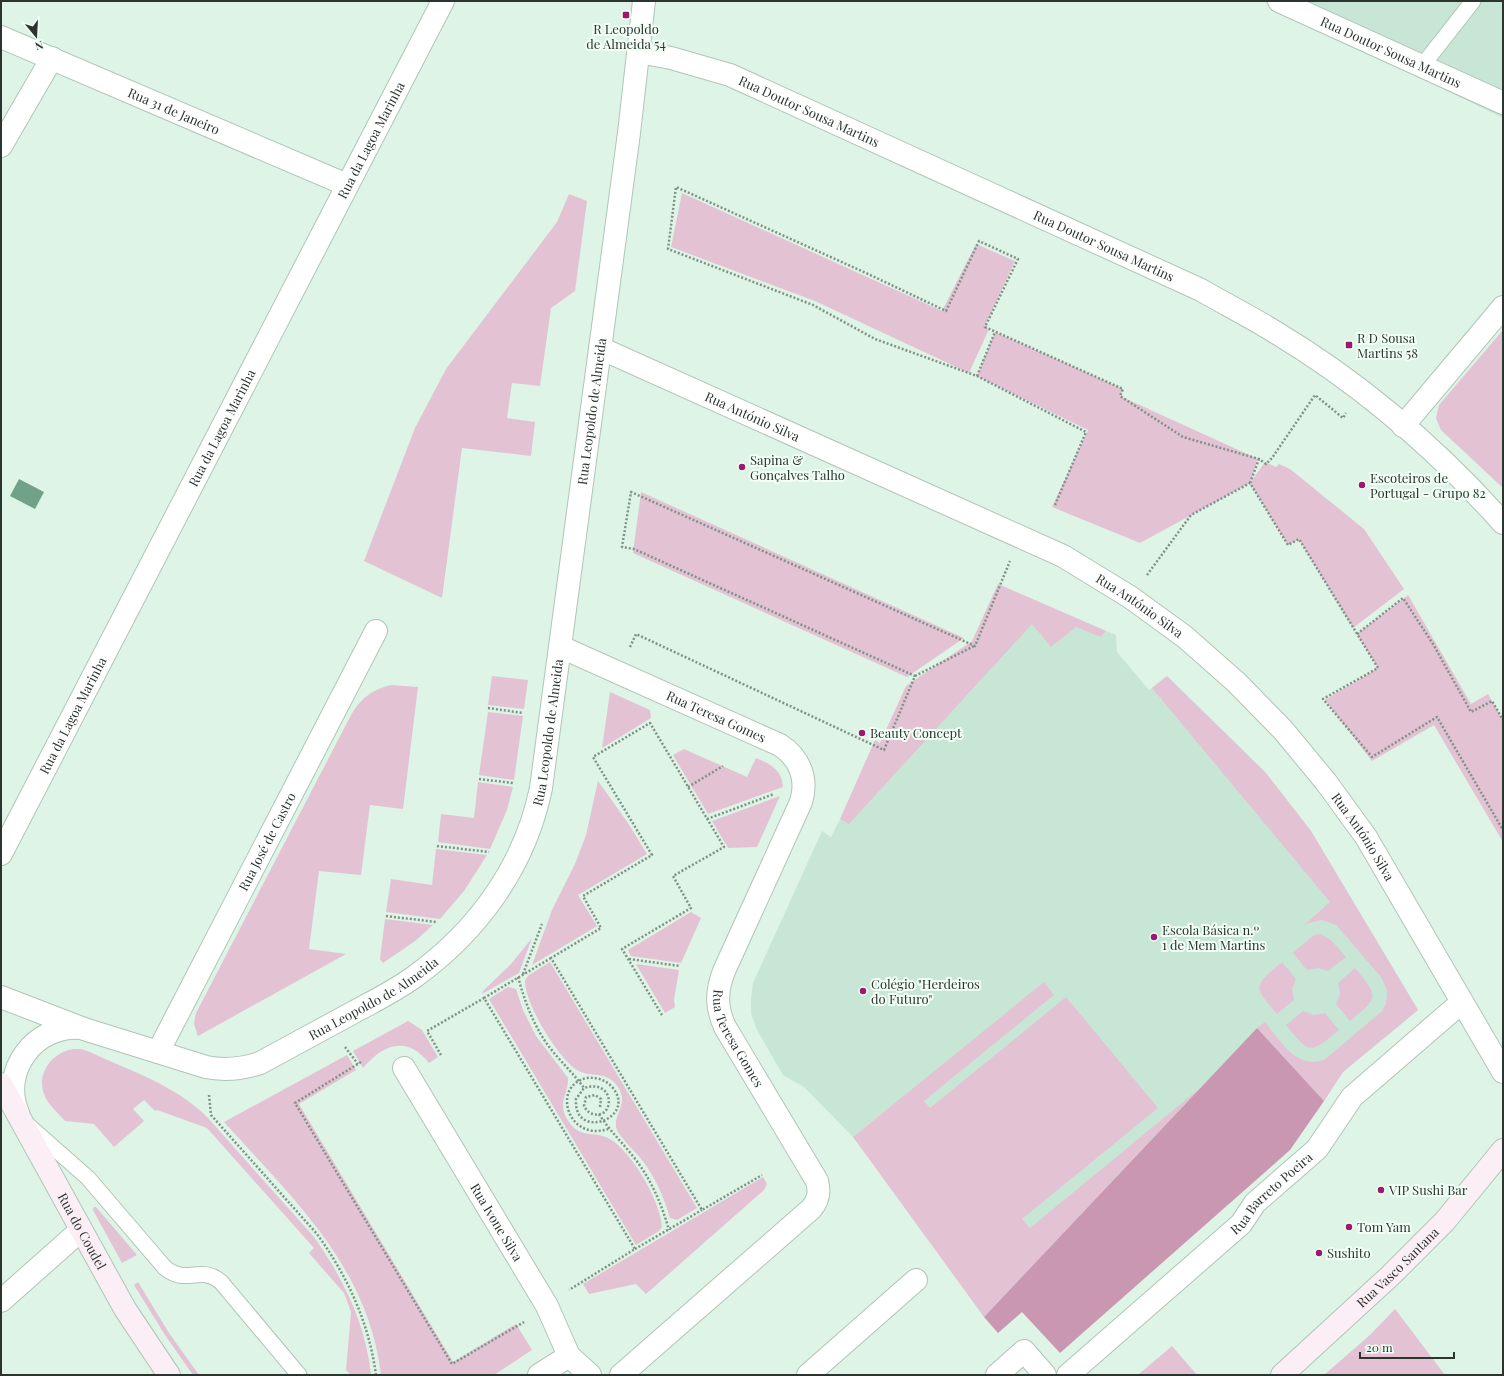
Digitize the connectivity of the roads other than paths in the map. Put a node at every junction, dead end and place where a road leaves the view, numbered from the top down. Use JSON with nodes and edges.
{"nodes":[{"id":1,"x":443,"y":1,"type":"edge"},
{"id":2,"x":644,"y":1,"type":"edge"},
{"id":3,"x":1278,"y":1,"type":"edge"},
{"id":4,"x":1473,"y":1,"type":"edge"},
{"id":5,"x":1,"y":37,"type":"edge"},
{"id":6,"x":639,"y":52,"type":"junction"},
{"id":7,"x":52,"y":58,"type":"junction"},
{"id":8,"x":1422,"y":66,"type":"junction"},
{"id":9,"x":1503,"y":103,"type":"edge"},
{"id":10,"x":1,"y":146,"type":"edge"},
{"id":11,"x":347,"y":185,"type":"junction"},
{"id":12,"x":1503,"y":307,"type":"edge"},
{"id":13,"x":600,"y":348,"type":"junction"},
{"id":14,"x":1403,"y":426,"type":"junction"},
{"id":15,"x":1503,"y":522,"type":"edge"},
{"id":16,"x":376,"y":631,"type":"dead end"},
{"id":17,"x":561,"y":646,"type":"junction"},
{"id":18,"x":1,"y":854,"type":"edge"},
{"id":19,"x":1,"y":997,"type":"edge"},
{"id":20,"x":1462,"y":1002,"type":"junction"},
{"id":21,"x":84,"y":1029,"type":"junction"},
{"id":22,"x":158,"y":1052,"type":"junction"},
{"id":23,"x":404,"y":1068,"type":"dead end"},
{"id":24,"x":1503,"y":1072,"type":"edge"},
{"id":25,"x":1,"y":1084,"type":"edge"},
{"id":26,"x":20,"y":1118,"type":"junction"},
{"id":27,"x":1503,"y":1150,"type":"edge"},
{"id":28,"x":82,"y":1230,"type":"junction"},
{"id":29,"x":916,"y":1280,"type":"dead end"},
{"id":30,"x":1,"y":1301,"type":"edge"},
{"id":31,"x":569,"y":1356,"type":"junction"},
{"id":32,"x":169,"y":1375,"type":"edge"},
{"id":33,"x":299,"y":1375,"type":"edge"},
{"id":34,"x":539,"y":1375,"type":"edge"},
{"id":35,"x":590,"y":1375,"type":"edge"},
{"id":36,"x":621,"y":1375,"type":"edge"},
{"id":37,"x":808,"y":1375,"type":"edge"},
{"id":38,"x":997,"y":1375,"type":"edge"},
{"id":39,"x":1045,"y":1375,"type":"edge"},
{"id":40,"x":1068,"y":1375,"type":"edge"},
{"id":41,"x":1282,"y":1375,"type":"edge"}],
"edges":[{"from":1,"to":11,"type":"street","name":"Rua da Lagoa Marinha"},
{"from":2,"to":6,"type":"street","name":"Rua Leopoldo de Almeida"},
{"from":3,"to":8,"type":"street","name":"Rua Doutor Sousa Martins"},
{"from":4,"to":8,"type":"lane"},
{"from":5,"to":7,"type":"street","name":"Rua 31 de Janeiro"},
{"from":6,"to":13,"type":"street","name":"Rua Leopoldo de Almeida"},
{"from":6,"to":14,"type":"street","name":"Rua Doutor Sousa Martins"},
{"from":7,"to":10,"type":"street"},
{"from":7,"to":11,"type":"street","name":"Rua 31 de Janeiro"},
{"from":8,"to":9,"type":"street","name":"Rua Doutor Sousa Martins"},
{"from":11,"to":18,"type":"street","name":"Rua da Lagoa Marinha"},
{"from":12,"to":14,"type":"street"},
{"from":13,"to":17,"type":"street","name":"Rua Leopoldo de Almeida"},
{"from":13,"to":20,"type":"street","name":"Rua António Silva"},
{"from":14,"to":15,"type":"street","name":"Rua Doutor Sousa Martins"},
{"from":16,"to":22,"type":"street","name":"Rua José de Castro"},
{"from":17,"to":22,"type":"street","name":"Rua Leopoldo de Almeida"},
{"from":17,"to":36,"type":"street","name":"Rua Teresa Gomes"},
{"from":19,"to":21,"type":"street","name":"Rua Leopoldo de Almeida"},
{"from":20,"to":24,"type":"street","name":"Rua António Silva"},
{"from":20,"to":40,"type":"street","name":"Rua Barreto Poeira"},
{"from":21,"to":22,"type":"street","name":"Rua Leopoldo de Almeida"},
{"from":21,"to":26,"type":"street"},
{"from":23,"to":31,"type":"street","name":"Rua Ivone Silva"},
{"from":25,"to":26,"type":"street","name":"Rua do Coudel"},
{"from":26,"to":28,"type":"street","name":"Rua do Coudel"},
{"from":26,"to":33,"type":"lane"},
{"from":27,"to":41,"type":"street","name":"Rua Vasco Santana"},
{"from":28,"to":30,"type":"street"},
{"from":28,"to":32,"type":"street","name":"Rua do Coudel"},
{"from":29,"to":37,"type":"street"},
{"from":31,"to":34,"type":"street"},
{"from":31,"to":35,"type":"street","name":"Rua Ivone Silva"},
{"from":38,"to":39,"type":"street"}]}
